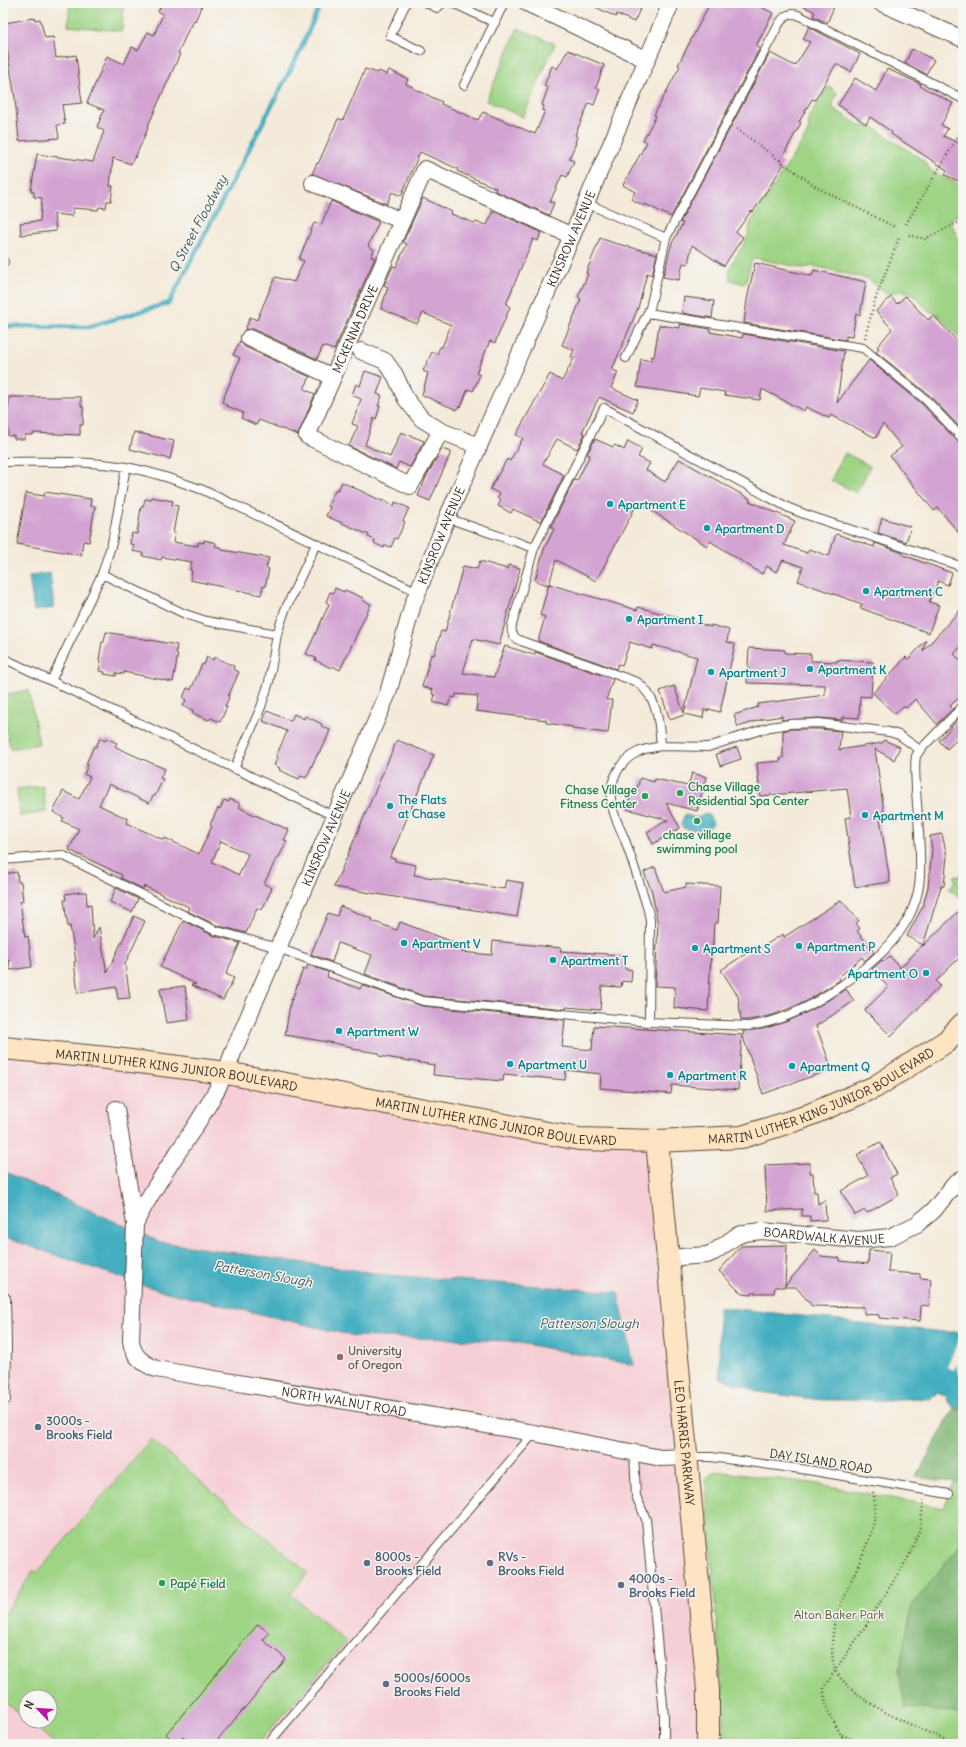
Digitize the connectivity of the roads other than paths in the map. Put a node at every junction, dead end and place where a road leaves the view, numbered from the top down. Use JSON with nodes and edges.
{"nodes":[{"id":1,"x":406,"y":3,"type":"edge"},
{"id":2,"x":427,"y":3,"type":"edge"},
{"id":3,"x":443,"y":3,"type":"edge"},
{"id":4,"x":453,"y":3,"type":"edge"},
{"id":5,"x":504,"y":3,"type":"edge"},
{"id":6,"x":528,"y":3,"type":"edge"},
{"id":7,"x":671,"y":3,"type":"edge"},
{"id":8,"x":881,"y":3,"type":"edge"},
{"id":9,"x":495,"y":23,"type":"junction"},
{"id":10,"x":963,"y":39,"type":"edge"},
{"id":11,"x":421,"y":51,"type":"dead end"},
{"id":12,"x":647,"y":60,"type":"junction"},
{"id":13,"x":464,"y":85,"type":"dead end"},
{"id":14,"x":963,"y":99,"type":"edge"},
{"id":15,"x":313,"y":182,"type":"dead end"},
{"id":16,"x":586,"y":203,"type":"junction"},
{"id":17,"x":402,"y":221,"type":"junction"},
{"id":18,"x":572,"y":236,"type":"junction"},
{"id":19,"x":666,"y":238,"type":"junction"},
{"id":20,"x":648,"y":313,"type":"junction"},
{"id":21,"x":249,"y":338,"type":"dead end"},
{"id":22,"x":361,"y":351,"type":"dead end"},
{"id":23,"x":626,"y":358,"type":"dead end"},
{"id":24,"x":333,"y":377,"type":"junction"},
{"id":25,"x":442,"y":431,"type":"junction"},
{"id":26,"x":963,"y":439,"type":"edge"},
{"id":27,"x":479,"y":446,"type":"junction"},
{"id":28,"x":3,"y":462,"type":"edge"},
{"id":29,"x":126,"y":467,"type":"junction"},
{"id":30,"x":447,"y":518,"type":"junction"},
{"id":31,"x":316,"y":544,"type":"junction"},
{"id":32,"x":534,"y":548,"type":"junction"},
{"id":33,"x":963,"y":567,"type":"edge"},
{"id":34,"x":102,"y":574,"type":"junction"},
{"id":35,"x":418,"y":592,"type":"junction"},
{"id":36,"x":277,"y":634,"type":"junction"},
{"id":37,"x":3,"y":658,"type":"edge"},
{"id":38,"x":51,"y":681,"type":"junction"},
{"id":39,"x":963,"y":706,"type":"edge"},
{"id":40,"x":661,"y":746,"type":"junction"},
{"id":41,"x":920,"y":750,"type":"junction"},
{"id":42,"x":234,"y":769,"type":"junction"},
{"id":43,"x":334,"y":816,"type":"junction"},
{"id":44,"x":3,"y":860,"type":"edge"},
{"id":45,"x":278,"y":948,"type":"junction"},
{"id":46,"x":648,"y":1022,"type":"junction"},
{"id":47,"x":963,"y":1024,"type":"edge"},
{"id":48,"x":3,"y":1048,"type":"edge"},
{"id":49,"x":226,"y":1074,"type":"junction"},
{"id":50,"x":116,"y":1110,"type":"dead end"},
{"id":51,"x":657,"y":1141,"type":"junction"},
{"id":52,"x":963,"y":1178,"type":"edge"},
{"id":53,"x":135,"y":1224,"type":"junction"},
{"id":54,"x":668,"y":1258,"type":"junction"},
{"id":55,"x":3,"y":1296,"type":"edge"},
{"id":56,"x":6,"y":1400,"type":"dead end"},
{"id":57,"x":534,"y":1433,"type":"junction"},
{"id":58,"x":634,"y":1453,"type":"junction"},
{"id":59,"x":687,"y":1457,"type":"junction"},
{"id":60,"x":949,"y":1494,"type":"dead end"},
{"id":61,"x":268,"y":1744,"type":"edge"},
{"id":62,"x":664,"y":1744,"type":"edge"},
{"id":63,"x":708,"y":1744,"type":"edge"}],
"edges":[{"from":1,"to":11,"type":"lane"},
{"from":2,"to":3,"type":"lane"},
{"from":4,"to":9,"type":"lane"},
{"from":5,"to":9,"type":"lane"},
{"from":6,"to":12,"type":"street"},
{"from":7,"to":12,"type":"street","name":"KINSROW AVENUE"},
{"from":8,"to":10,"type":"street"},
{"from":9,"to":13,"type":"lane"},
{"from":12,"to":16,"type":"street","name":"KINSROW AVENUE"},
{"from":14,"to":19,"type":"lane"},
{"from":15,"to":17,"type":"street"},
{"from":16,"to":18,"type":"street","name":"KINSROW AVENUE"},
{"from":16,"to":19,"type":"lane"},
{"from":17,"to":18,"type":"street","name":"MCKENNA DRIVE"},
{"from":17,"to":24,"type":"street","name":"MCKENNA DRIVE"},
{"from":18,"to":27,"type":"street","name":"KINSROW AVENUE"},
{"from":19,"to":20,"type":"lane"},
{"from":20,"to":23,"type":"lane"},
{"from":20,"to":26,"type":"lane"},
{"from":21,"to":24,"type":"street"},
{"from":22,"to":25,"type":"street"},
{"from":24,"to":25,"type":"street","name":"MCKENNA DRIVE"},
{"from":25,"to":27,"type":"street"},
{"from":27,"to":30,"type":"street","name":"KINSROW AVENUE"},
{"from":28,"to":29,"type":"lane"},
{"from":29,"to":31,"type":"lane"},
{"from":29,"to":34,"type":"lane"},
{"from":30,"to":32,"type":"lane"},
{"from":30,"to":35,"type":"street","name":"KINSROW AVENUE"},
{"from":31,"to":35,"type":"lane"},
{"from":31,"to":36,"type":"lane"},
{"from":32,"to":33,"type":"lane"},
{"from":32,"to":40,"type":"lane"},
{"from":34,"to":36,"type":"lane"},
{"from":34,"to":38,"type":"lane"},
{"from":35,"to":43,"type":"street","name":"KINSROW AVENUE"},
{"from":36,"to":42,"type":"lane"},
{"from":37,"to":38,"type":"lane"},
{"from":38,"to":42,"type":"lane"},
{"from":39,"to":41,"type":"lane"},
{"from":40,"to":41,"type":"lane"},
{"from":40,"to":46,"type":"lane"},
{"from":41,"to":46,"type":"lane"},
{"from":42,"to":43,"type":"lane"},
{"from":43,"to":45,"type":"street","name":"KINSROW AVENUE"},
{"from":44,"to":45,"type":"lane"},
{"from":45,"to":46,"type":"lane"},
{"from":45,"to":49,"type":"street","name":"KINSROW AVENUE"},
{"from":47,"to":51,"type":"main road","name":"MARTIN LUTHER KING JUNIOR BOULEVARD"},
{"from":48,"to":49,"type":"main road","name":"MARTIN LUTHER KING JUNIOR BOULEVARD"},
{"from":49,"to":51,"type":"main road","name":"MARTIN LUTHER KING JUNIOR BOULEVARD"},
{"from":49,"to":53,"type":"street","name":"NORTH WALNUT ROAD"},
{"from":50,"to":53,"type":"street","name":"NORTH WALNUT ROAD"},
{"from":51,"to":54,"type":"main road","name":"LEO HARRIS PARKWAY"},
{"from":52,"to":54,"type":"street","name":"BOARDWALK AVENUE"},
{"from":53,"to":57,"type":"street","name":"NORTH WALNUT ROAD"},
{"from":54,"to":59,"type":"main road","name":"LEO HARRIS PARKWAY"},
{"from":55,"to":56,"type":"lane"},
{"from":57,"to":58,"type":"street","name":"NORTH WALNUT ROAD"},
{"from":57,"to":61,"type":"lane"},
{"from":58,"to":59,"type":"street","name":"NORTH WALNUT ROAD"},
{"from":58,"to":62,"type":"lane"},
{"from":59,"to":60,"type":"lane","name":"DAY ISLAND ROAD"},
{"from":59,"to":63,"type":"main road","name":"LEO HARRIS PARKWAY"}]}
